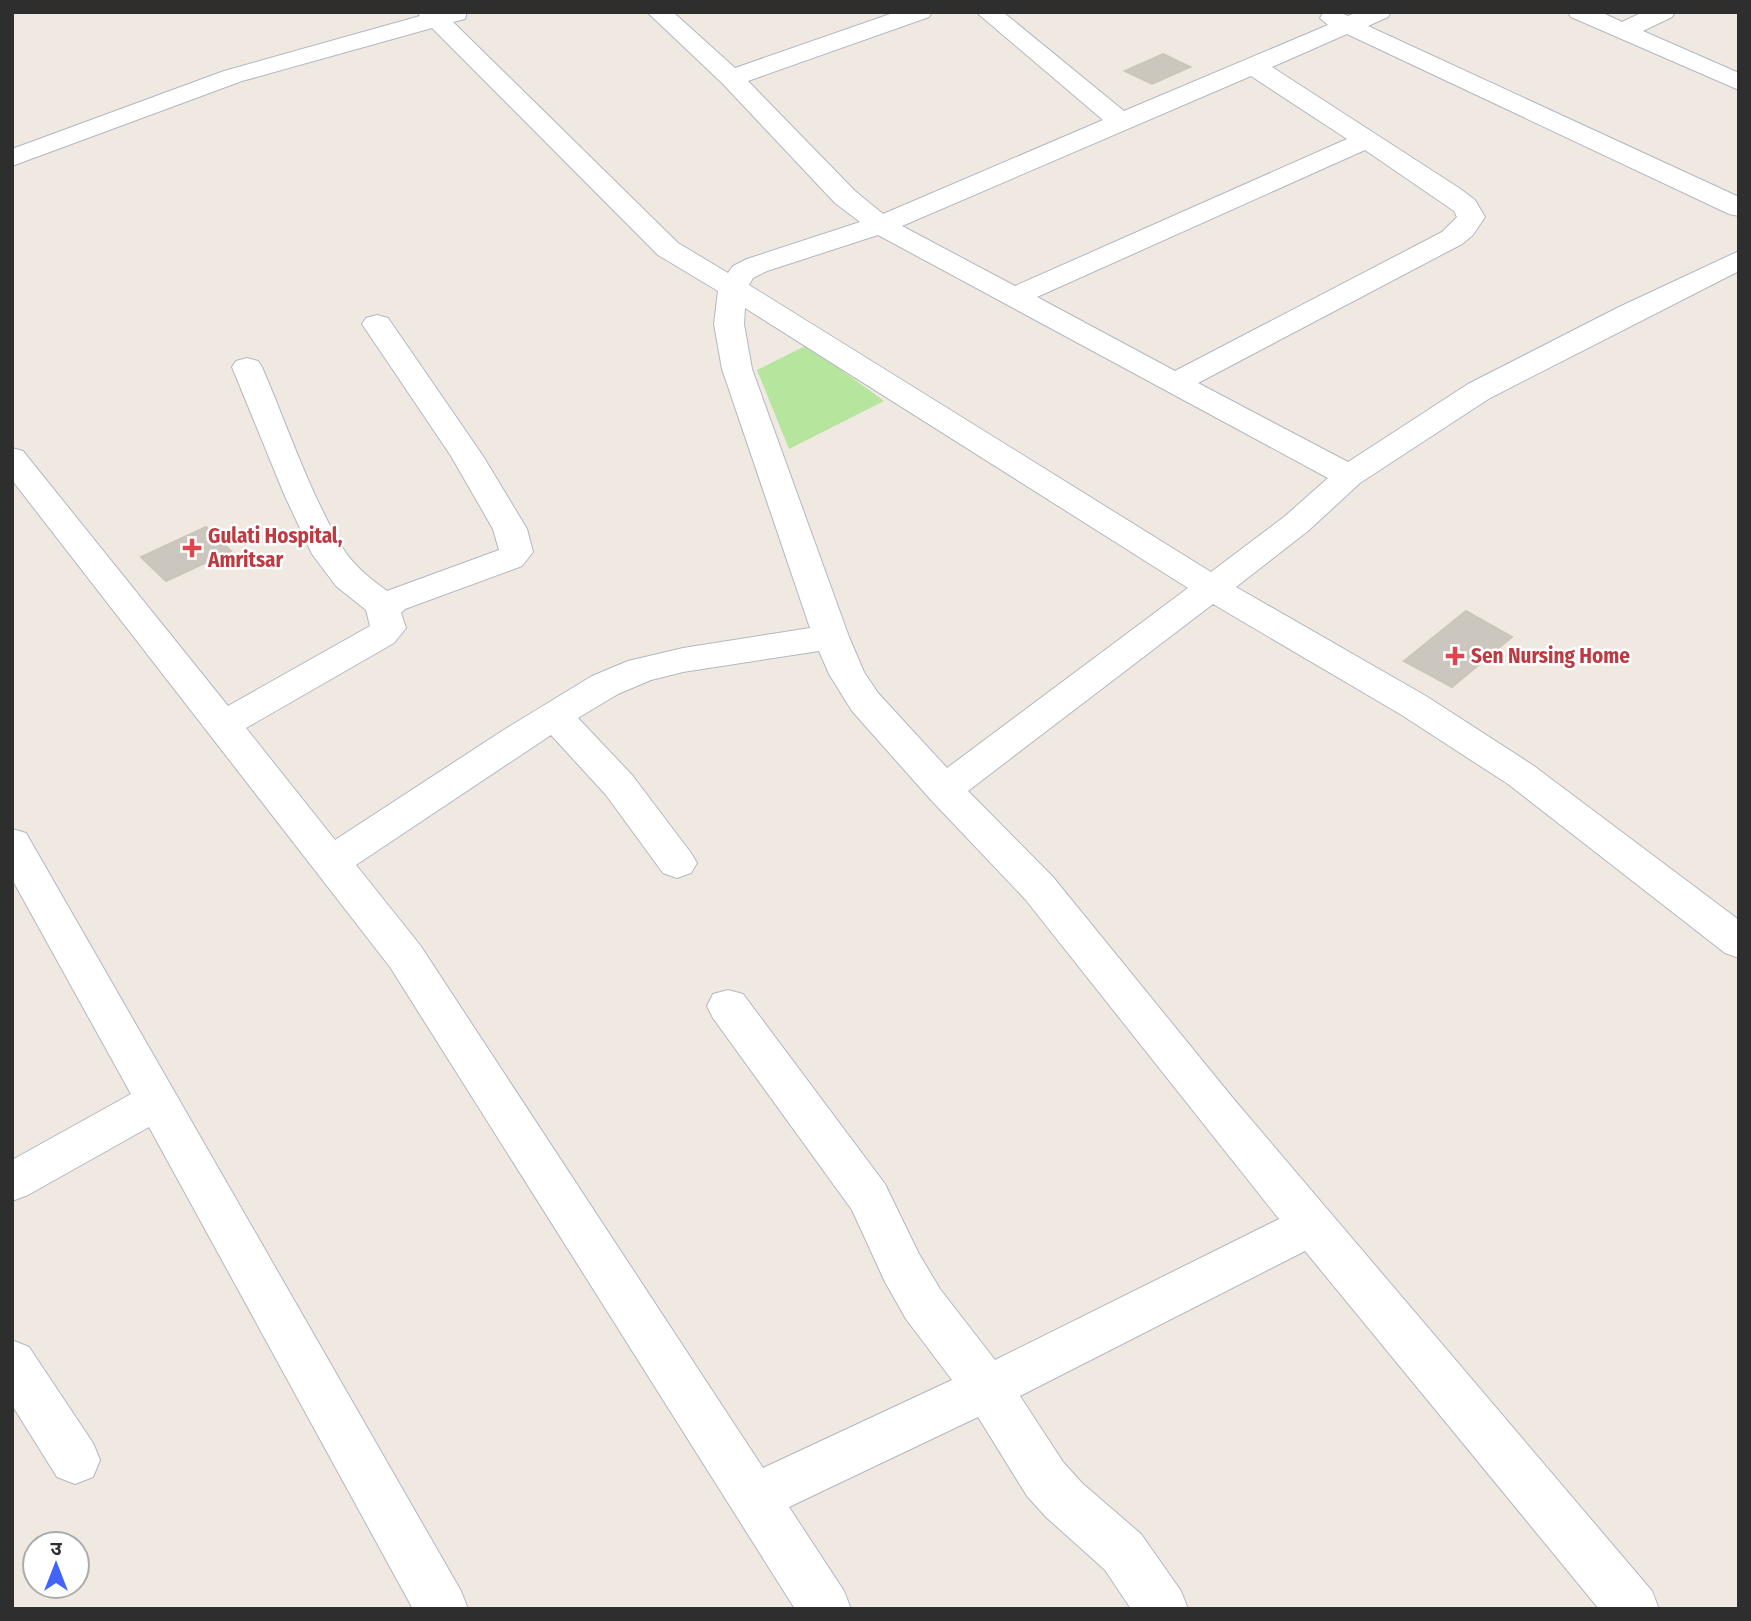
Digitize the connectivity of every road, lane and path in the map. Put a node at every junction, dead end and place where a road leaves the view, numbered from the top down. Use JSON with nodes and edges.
{"nodes":[{"id":1,"x":462,"y":12,"type":"edge"},
{"id":2,"x":659,"y":12,"type":"edge"},
{"id":3,"x":919,"y":12,"type":"edge"},
{"id":4,"x":988,"y":12,"type":"edge"},
{"id":5,"x":1379,"y":12,"type":"edge"},
{"id":6,"x":1580,"y":12,"type":"edge"},
{"id":7,"x":1663,"y":12,"type":"edge"},
{"id":8,"x":432,"y":16,"type":"edge"},
{"id":9,"x":1335,"y":19,"type":"edge"},
{"id":10,"x":1622,"y":31,"type":"junction"},
{"id":11,"x":1252,"y":65,"type":"junction"},
{"id":12,"x":731,"y":78,"type":"junction"},
{"id":13,"x":1739,"y":82,"type":"edge"},
{"id":14,"x":1119,"y":121,"type":"junction"},
{"id":15,"x":1366,"y":140,"type":"junction"},
{"id":16,"x":12,"y":158,"type":"edge"},
{"id":17,"x":1739,"y":208,"type":"edge"},
{"id":18,"x":880,"y":225,"type":"junction"},
{"id":19,"x":1739,"y":260,"type":"edge"},
{"id":20,"x":733,"y":287,"type":"junction"},
{"id":21,"x":1014,"y":297,"type":"junction"},
{"id":22,"x":377,"y":324,"type":"dead end"},
{"id":23,"x":247,"y":367,"type":"dead end"},
{"id":24,"x":1175,"y":383,"type":"junction"},
{"id":25,"x":12,"y":458,"type":"edge"},
{"id":26,"x":1349,"y":476,"type":"junction"},
{"id":27,"x":1212,"y":588,"type":"junction"},
{"id":28,"x":385,"y":607,"type":"junction"},
{"id":29,"x":831,"y":637,"type":"junction"},
{"id":30,"x":555,"y":717,"type":"junction"},
{"id":31,"x":223,"y":725,"type":"junction"},
{"id":32,"x":944,"y":790,"type":"junction"},
{"id":33,"x":12,"y":843,"type":"edge"},
{"id":34,"x":330,"y":863,"type":"junction"},
{"id":35,"x":677,"y":863,"type":"dead end"},
{"id":36,"x":1739,"y":942,"type":"edge"},
{"id":37,"x":728,"y":1006,"type":"dead end"},
{"id":38,"x":157,"y":1101,"type":"junction"},
{"id":39,"x":12,"y":1182,"type":"edge"},
{"id":40,"x":1314,"y":1224,"type":"junction"},
{"id":41,"x":12,"y":1362,"type":"edge"},
{"id":42,"x":987,"y":1388,"type":"junction"},
{"id":43,"x":75,"y":1460,"type":"dead end"},
{"id":44,"x":754,"y":1498,"type":"junction"},
{"id":45,"x":442,"y":1609,"type":"edge"},
{"id":46,"x":825,"y":1609,"type":"edge"},
{"id":47,"x":1162,"y":1609,"type":"edge"},
{"id":48,"x":1633,"y":1609,"type":"edge"}],
"edges":[{"from":1,"to":8,"type":"street"},
{"from":2,"to":12,"type":"street"},
{"from":3,"to":12,"type":"street"},
{"from":4,"to":14,"type":"street"},
{"from":5,"to":9,"type":"street"},
{"from":6,"to":10,"type":"street"},
{"from":7,"to":10,"type":"street"},
{"from":8,"to":16,"type":"street"},
{"from":8,"to":20,"type":"street"},
{"from":9,"to":11,"type":"street"},
{"from":9,"to":17,"type":"street"},
{"from":10,"to":13,"type":"street"},
{"from":11,"to":14,"type":"street"},
{"from":11,"to":15,"type":"street"},
{"from":12,"to":18,"type":"street"},
{"from":14,"to":18,"type":"street"},
{"from":15,"to":21,"type":"street"},
{"from":15,"to":24,"type":"street"},
{"from":18,"to":20,"type":"street"},
{"from":18,"to":21,"type":"street"},
{"from":19,"to":26,"type":"street"},
{"from":20,"to":27,"type":"street"},
{"from":20,"to":29,"type":"street"},
{"from":21,"to":24,"type":"street"},
{"from":22,"to":28,"type":"street"},
{"from":23,"to":28,"type":"street"},
{"from":24,"to":26,"type":"street"},
{"from":25,"to":31,"type":"street"},
{"from":26,"to":27,"type":"street"},
{"from":27,"to":32,"type":"street"},
{"from":27,"to":36,"type":"street"},
{"from":28,"to":31,"type":"street"},
{"from":29,"to":30,"type":"street"},
{"from":29,"to":32,"type":"street"},
{"from":30,"to":34,"type":"street"},
{"from":30,"to":35,"type":"street"},
{"from":31,"to":34,"type":"street"},
{"from":32,"to":40,"type":"street"},
{"from":33,"to":38,"type":"street"},
{"from":34,"to":44,"type":"street"},
{"from":37,"to":42,"type":"street"},
{"from":38,"to":39,"type":"street"},
{"from":38,"to":45,"type":"street"},
{"from":40,"to":42,"type":"street"},
{"from":40,"to":48,"type":"street"},
{"from":41,"to":43,"type":"street"},
{"from":42,"to":44,"type":"street"},
{"from":42,"to":47,"type":"street"},
{"from":44,"to":46,"type":"street"}]}
